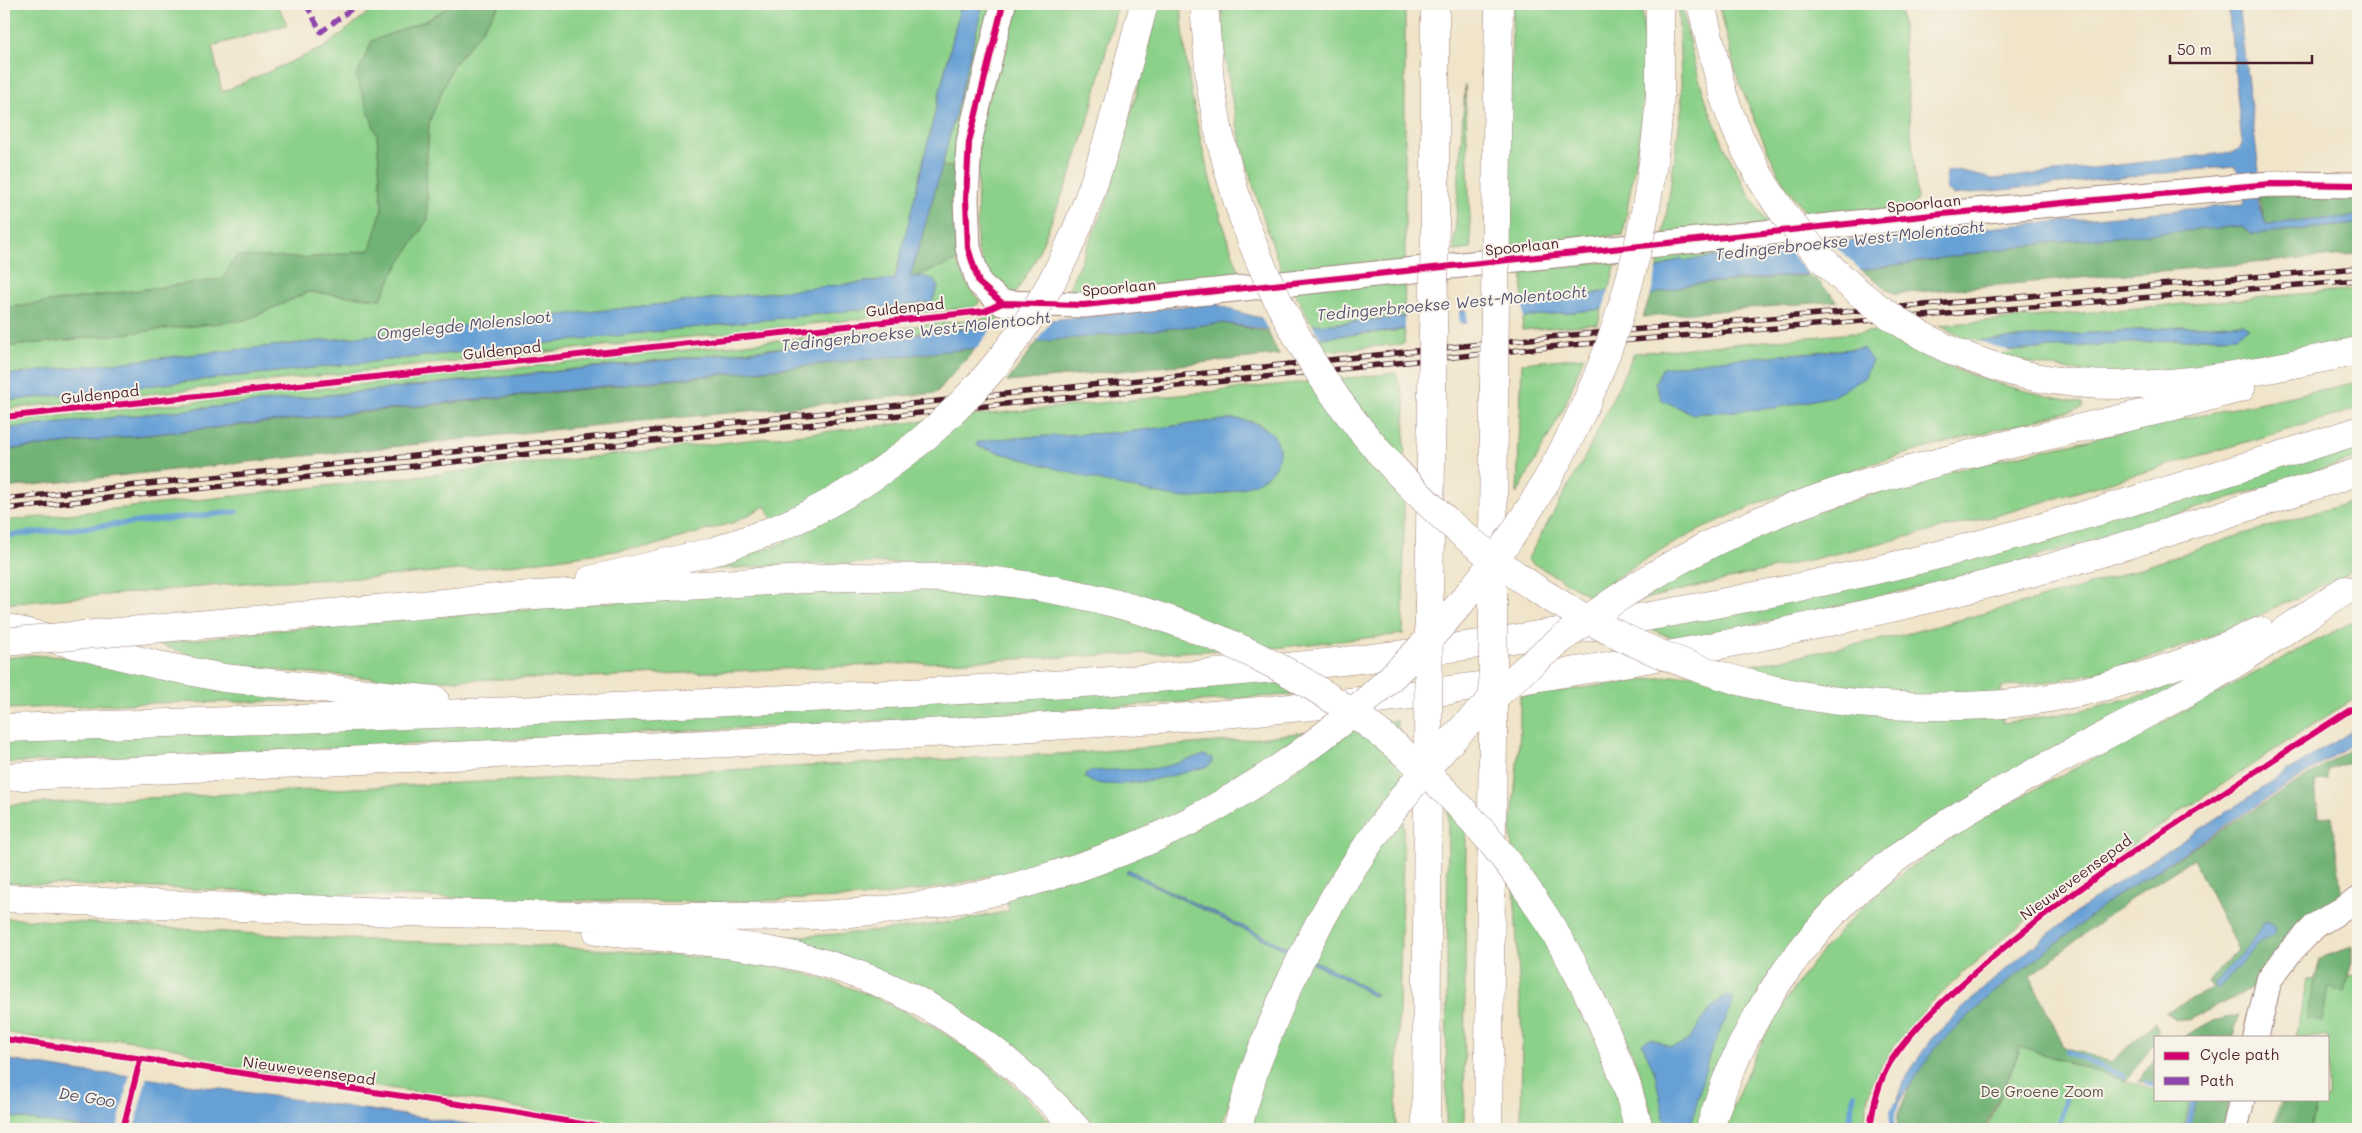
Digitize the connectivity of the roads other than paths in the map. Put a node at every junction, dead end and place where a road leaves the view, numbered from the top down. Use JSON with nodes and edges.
{"nodes":[{"id":1,"x":1003,"y":4,"type":"edge"},
{"id":2,"x":1144,"y":4,"type":"edge"},
{"id":3,"x":1204,"y":4,"type":"edge"},
{"id":4,"x":1435,"y":4,"type":"edge"},
{"id":5,"x":1499,"y":4,"type":"edge"},
{"id":6,"x":1660,"y":4,"type":"edge"},
{"id":7,"x":1701,"y":4,"type":"edge"},
{"id":8,"x":2358,"y":185,"type":"edge"},
{"id":9,"x":2358,"y":350,"type":"edge"},
{"id":10,"x":2358,"y":355,"type":"edge"},
{"id":11,"x":2358,"y":431,"type":"edge"},
{"id":12,"x":2358,"y":472,"type":"edge"},
{"id":13,"x":2352,"y":586,"type":"edge"},
{"id":14,"x":518,"y":596,"type":"junction"},
{"id":15,"x":4,"y":627,"type":"edge"},
{"id":16,"x":4,"y":642,"type":"edge"},
{"id":17,"x":545,"y":711,"type":"junction"},
{"id":18,"x":4,"y":728,"type":"edge"},
{"id":19,"x":4,"y":777,"type":"edge"},
{"id":20,"x":4,"y":898,"type":"edge"},
{"id":21,"x":2358,"y":900,"type":"edge"},
{"id":22,"x":435,"y":913,"type":"junction"},
{"id":23,"x":2256,"y":1036,"type":"edge"},
{"id":24,"x":2242,"y":1100,"type":"edge"},
{"id":25,"x":1076,"y":1129,"type":"edge"},
{"id":26,"x":1237,"y":1129,"type":"edge"},
{"id":27,"x":1426,"y":1129,"type":"edge"},
{"id":28,"x":1488,"y":1129,"type":"edge"},
{"id":29,"x":1639,"y":1129,"type":"edge"},
{"id":30,"x":1710,"y":1129,"type":"edge"},
{"id":31,"x":2235,"y":1129,"type":"edge"}],
"edges":[{"from":1,"to":8,"type":"street","name":"Spoorlaan"},
{"from":2,"to":14,"type":"highway","bridge":true},
{"from":3,"to":13,"type":"highway","bridge":true},
{"from":4,"to":27,"type":"highway","bridge":true},
{"from":5,"to":28,"type":"highway","bridge":true},
{"from":6,"to":22,"type":"highway","bridge":true},
{"from":7,"to":9,"type":"highway","bridge":true},
{"from":10,"to":26,"type":"highway","bridge":true},
{"from":11,"to":17,"type":"highway"},
{"from":12,"to":19,"type":"highway"},
{"from":13,"to":30,"type":"highway"},
{"from":14,"to":16,"type":"highway","bridge":true},
{"from":14,"to":29,"type":"highway","bridge":true},
{"from":15,"to":17,"type":"highway"},
{"from":17,"to":18,"type":"highway"},
{"from":20,"to":22,"type":"highway"},
{"from":21,"to":23,"type":"street"},
{"from":22,"to":25,"type":"highway"},
{"from":24,"to":31,"type":"street"}]}
